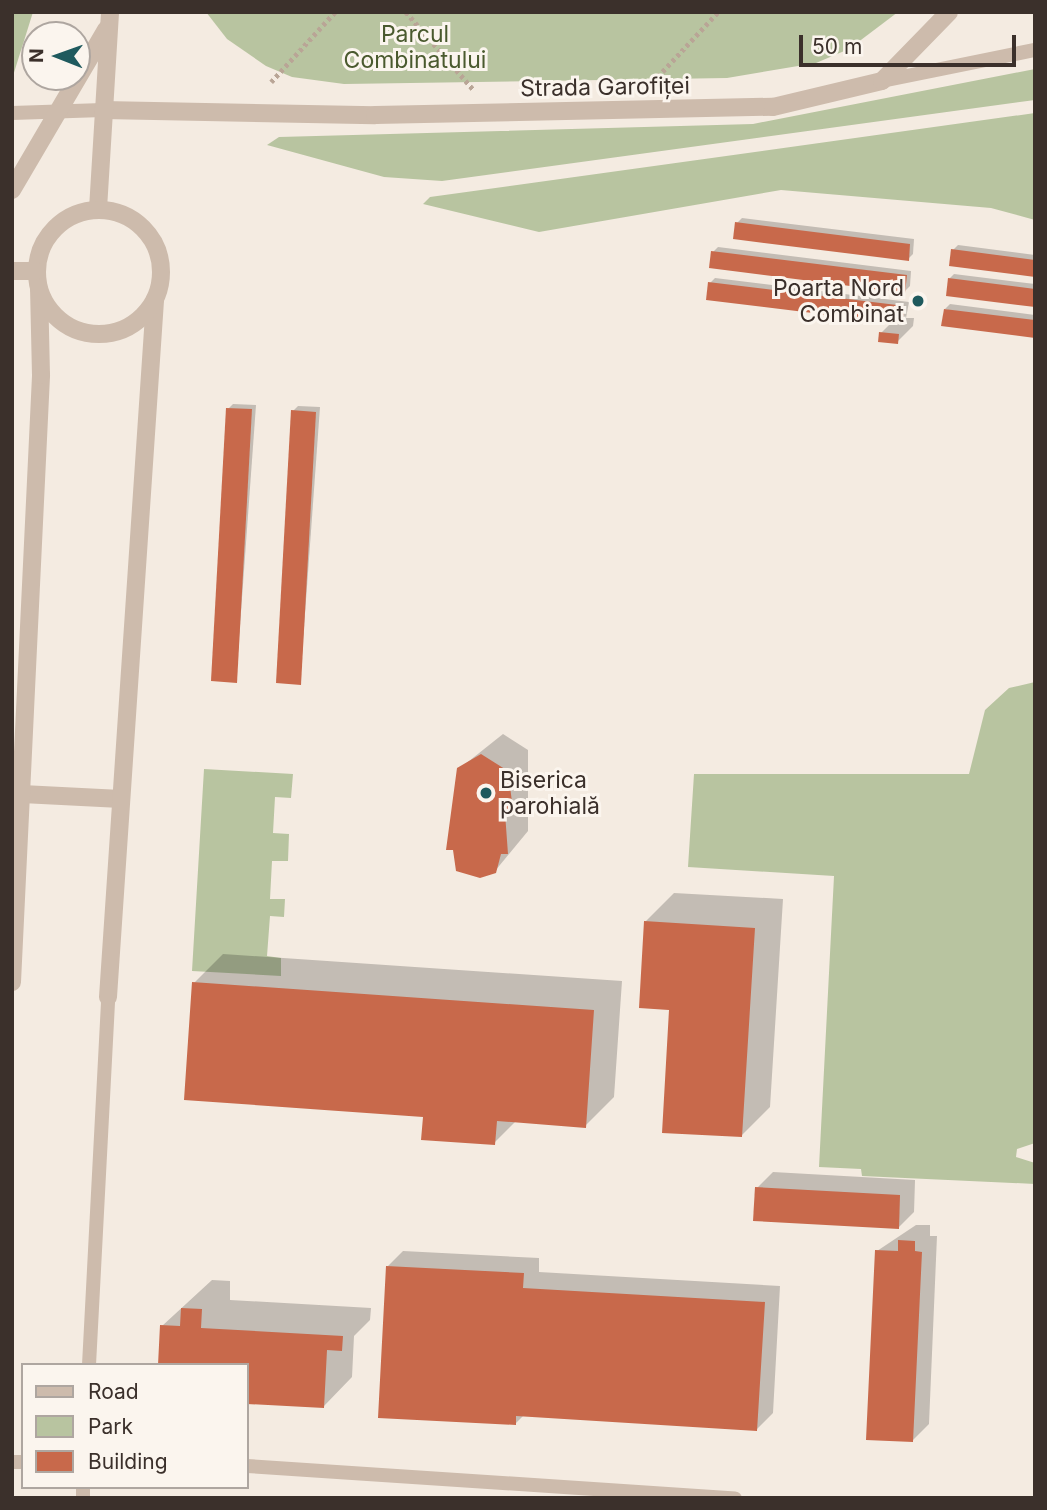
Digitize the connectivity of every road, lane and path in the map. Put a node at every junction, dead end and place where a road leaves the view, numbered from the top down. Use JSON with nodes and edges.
{"nodes":[{"id":1,"x":335,"y":12,"type":"edge"},
{"id":2,"x":405,"y":12,"type":"edge"},
{"id":3,"x":718,"y":12,"type":"edge"},
{"id":4,"x":949,"y":12,"type":"edge"},
{"id":5,"x":110,"y":18,"type":"edge"},
{"id":6,"x":1035,"y":50,"type":"edge"},
{"id":7,"x":882,"y":81,"type":"junction"},
{"id":8,"x":271,"y":82,"type":"dead end"},
{"id":9,"x":476,"y":92,"type":"dead end"},
{"id":10,"x":642,"y":92,"type":"dead end"},
{"id":11,"x":103,"y":110,"type":"junction"},
{"id":12,"x":63,"y":111,"type":"junction"},
{"id":13,"x":12,"y":113,"type":"edge"},
{"id":14,"x":12,"y":190,"type":"edge"},
{"id":15,"x":98,"y":209,"type":"junction"},
{"id":16,"x":12,"y":271,"type":"edge"},
{"id":17,"x":36,"y":271,"type":"junction"},
{"id":18,"x":38,"y":290,"type":"junction"},
{"id":19,"x":155,"y":300,"type":"junction"},
{"id":20,"x":22,"y":794,"type":"junction"},
{"id":21,"x":121,"y":799,"type":"junction"},
{"id":22,"x":12,"y":982,"type":"edge"},
{"id":23,"x":108,"y":997,"type":"joint"},
{"id":24,"x":89,"y":1363,"type":"edge"},
{"id":25,"x":248,"y":1466,"type":"edge"},
{"id":26,"x":735,"y":1498,"type":"edge"}],
"edges":[{"from":1,"to":8,"type":"path"},
{"from":2,"to":9,"type":"path"},
{"from":3,"to":10,"type":"path"},
{"from":4,"to":7,"type":"street","name":"Strada Garofiței"},
{"from":5,"to":11,"type":"street"},
{"from":5,"to":12,"type":"street"},
{"from":6,"to":7,"type":"lane"},
{"from":7,"to":11,"type":"street","name":"Strada Garofiței"},
{"from":11,"to":12,"type":"lane"},
{"from":11,"to":15,"type":"street"},
{"from":12,"to":13,"type":"lane"},
{"from":12,"to":14,"type":"street"},
{"from":15,"to":17,"type":"street"},
{"from":15,"to":19,"type":"street"},
{"from":16,"to":17,"type":"street"},
{"from":17,"to":18,"type":"street"},
{"from":18,"to":19,"type":"street"},
{"from":18,"to":20,"type":"street"},
{"from":19,"to":21,"type":"street"},
{"from":20,"to":21,"type":"street"},
{"from":20,"to":22,"type":"street"},
{"from":21,"to":23,"type":"street"},
{"from":23,"to":24,"type":"lane"},
{"from":25,"to":26,"type":"lane"}]}
